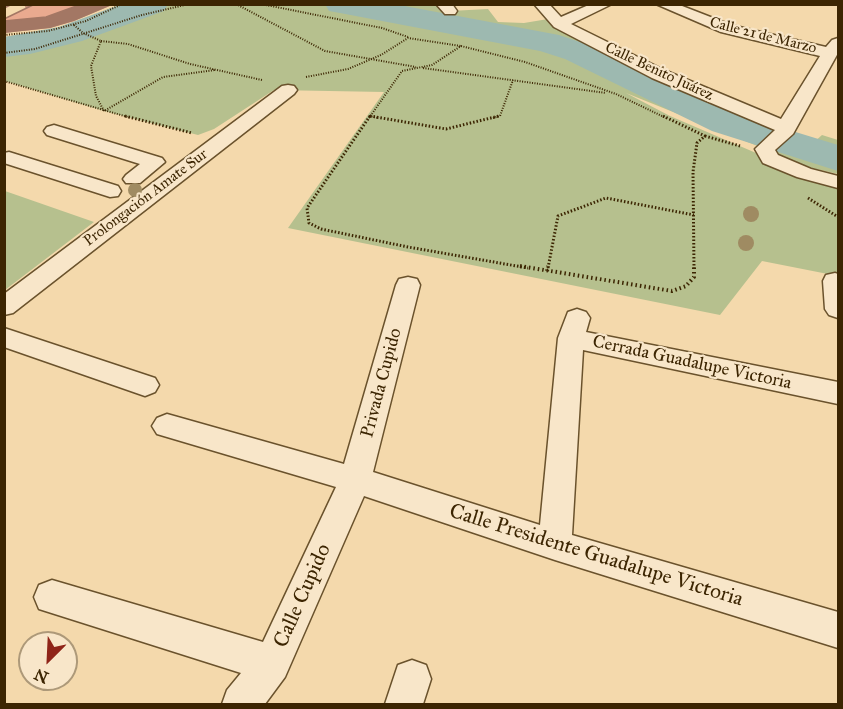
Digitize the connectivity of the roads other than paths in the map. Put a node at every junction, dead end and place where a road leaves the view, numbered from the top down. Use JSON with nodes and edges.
{"nodes":[{"id":1,"x":541,"y":4,"type":"edge"},
{"id":2,"x":605,"y":4,"type":"edge"},
{"id":3,"x":663,"y":4,"type":"edge"},
{"id":4,"x":559,"y":24,"type":"junction"},
{"id":5,"x":834,"y":48,"type":"edge"},
{"id":6,"x":294,"y":84,"type":"road end"},
{"id":7,"x":784,"y":130,"type":"junction"},
{"id":8,"x":75,"y":159,"type":"edge"},
{"id":9,"x":838,"y":182,"type":"edge"},
{"id":10,"x":161,"y":186,"type":"junction"},
{"id":11,"x":132,"y":208,"type":"junction"},
{"id":12,"x":835,"y":281,"type":"dead end"},
{"id":13,"x":408,"y":285,"type":"dead end"},
{"id":14,"x":4,"y":307,"type":"edge"},
{"id":15,"x":838,"y":309,"type":"edge"},
{"id":16,"x":4,"y":338,"type":"edge"},
{"id":17,"x":145,"y":385,"type":"dead end"},
{"id":18,"x":838,"y":393,"type":"edge"},
{"id":19,"x":167,"y":426,"type":"dead end"},
{"id":20,"x":355,"y":480,"type":"junction"},
{"id":21,"x":555,"y":545,"type":"junction"},
{"id":22,"x":52,"y":597,"type":"dead end"},
{"id":23,"x":838,"y":630,"type":"edge"},
{"id":24,"x":272,"y":664,"type":"junction"},
{"id":25,"x":241,"y":705,"type":"edge"}],
"edges":[{"from":1,"to":4,"type":"street","name":"Calle Benito Juárez"},
{"from":2,"to":4,"type":"street"},
{"from":3,"to":5,"type":"street","name":"Calle 21 de Marzo"},
{"from":4,"to":7,"type":"street","name":"Calle Benito Juárez"},
{"from":5,"to":7,"type":"street"},
{"from":6,"to":10,"type":"street","name":"Prolongación Amate Sur"},
{"from":7,"to":9,"type":"street"},
{"from":8,"to":10,"type":"street"},
{"from":8,"to":11,"type":"street"},
{"from":10,"to":11,"type":"street","name":"Prolongación Amate Sur"},
{"from":11,"to":14,"type":"street","name":"Prolongación Amate Sur"},
{"from":12,"to":15,"type":"street"},
{"from":13,"to":20,"type":"street","name":"Privada Cupido"},
{"from":16,"to":17,"type":"street"},
{"from":18,"to":21,"type":"street","name":"Cerrada Guadalupe Victoria"},
{"from":19,"to":20,"type":"street","name":"Calle Presidente Guadalupe Victoria"},
{"from":20,"to":21,"type":"street","name":"Calle Presidente Guadalupe Victoria"},
{"from":20,"to":24,"type":"street","name":"Calle Cupido"},
{"from":21,"to":23,"type":"street","name":"Calle Presidente Guadalupe Victoria"},
{"from":22,"to":24,"type":"street"},
{"from":24,"to":25,"type":"street","name":"Calle Cupido"}]}
